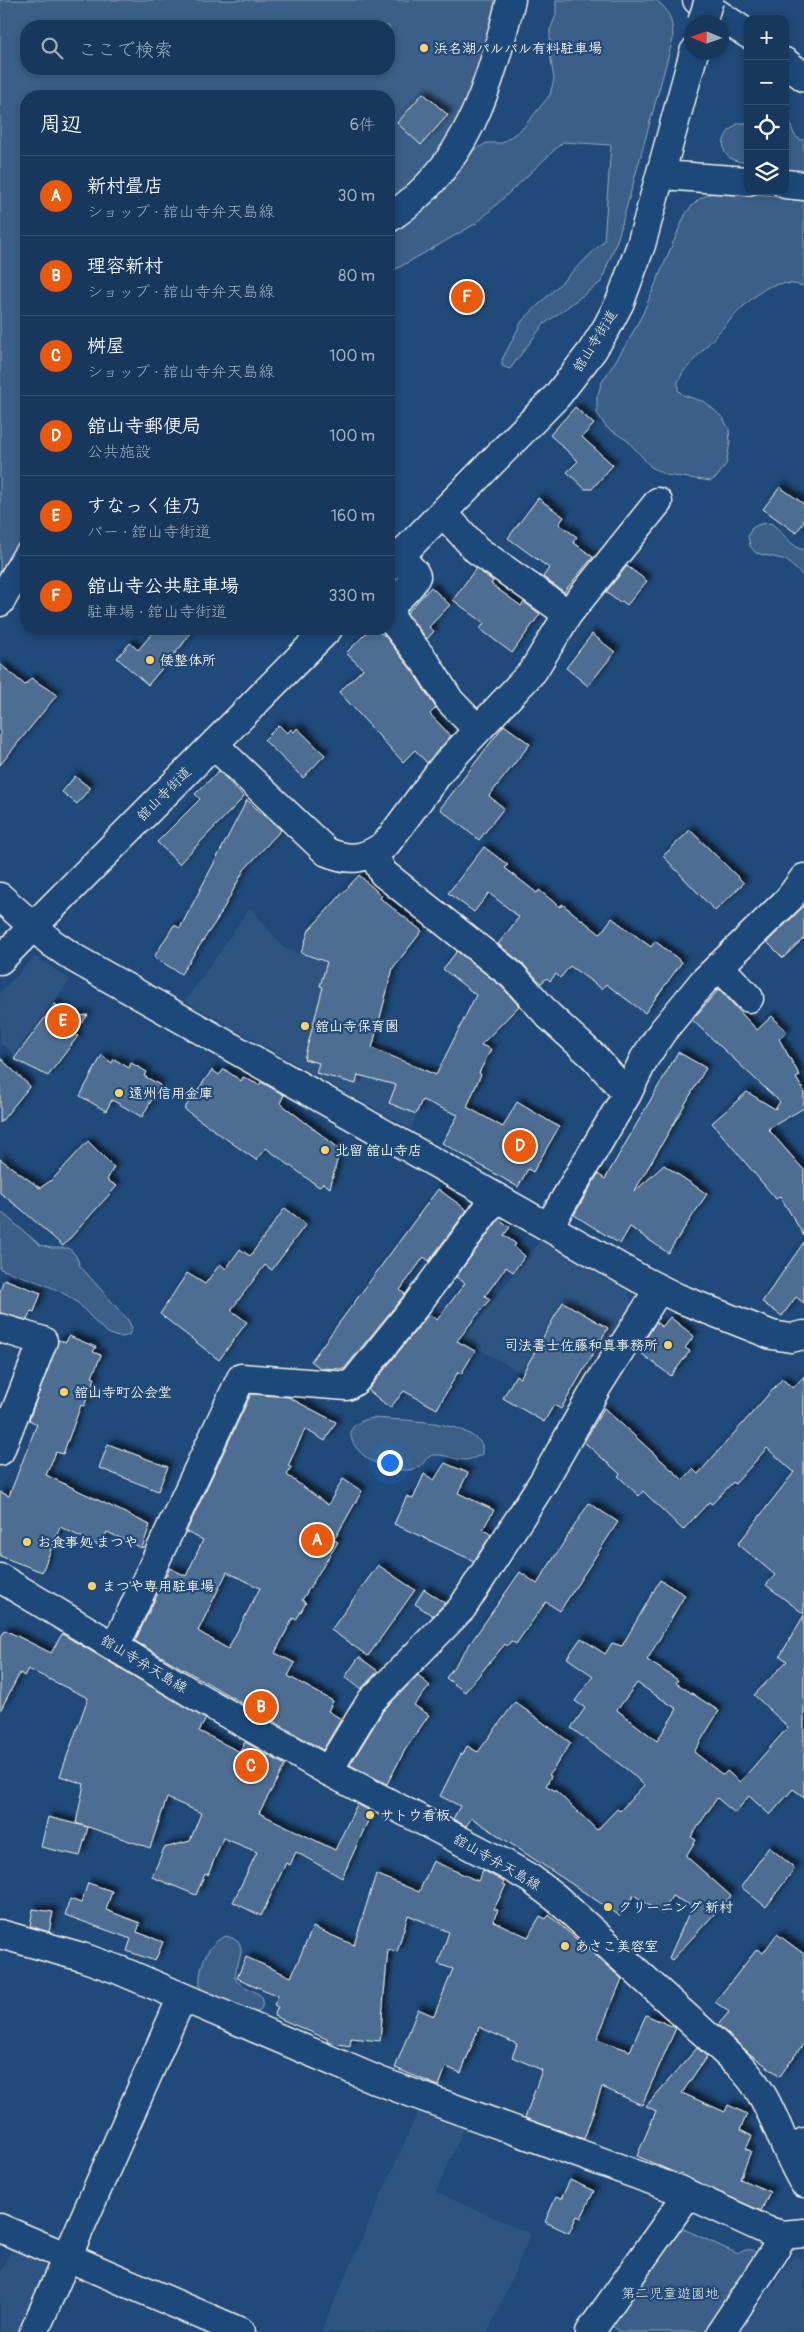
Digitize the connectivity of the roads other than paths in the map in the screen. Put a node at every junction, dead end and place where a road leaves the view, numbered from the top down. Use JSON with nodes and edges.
{"nodes":[{"id":1,"x":511,"y":0,"type":"edge"},
{"id":2,"x":696,"y":0,"type":"edge"},
{"id":3,"x":709,"y":0,"type":"edge"},
{"id":4,"x":704,"y":15,"type":"edge"},
{"id":5,"x":744,"y":31,"type":"edge"},
{"id":6,"x":692,"y":60,"type":"edge"},
{"id":7,"x":789,"y":65,"type":"edge"},
{"id":8,"x":804,"y":77,"type":"edge"},
{"id":9,"x":661,"y":175,"type":"junction"},
{"id":10,"x":744,"y":181,"type":"edge"},
{"id":11,"x":789,"y":184,"type":"edge"},
{"id":12,"x":804,"y":186,"type":"edge"},
{"id":13,"x":395,"y":214,"type":"edge"},
{"id":14,"x":658,"y":502,"type":"dead end"},
{"id":15,"x":443,"y":513,"type":"junction"},
{"id":16,"x":395,"y":561,"type":"edge"},
{"id":17,"x":395,"y":562,"type":"edge"},
{"id":18,"x":20,"y":567,"type":"edge"},
{"id":19,"x":0,"y":602,"type":"edge"},
{"id":20,"x":395,"y":603,"type":"edge"},
{"id":21,"x":568,"y":614,"type":"junction"},
{"id":22,"x":395,"y":622,"type":"edge"},
{"id":23,"x":322,"y":635,"type":"edge"},
{"id":24,"x":477,"y":729,"type":"junction"},
{"id":25,"x":214,"y":745,"type":"junction"},
{"id":26,"x":373,"y":853,"type":"junction"},
{"id":27,"x":804,"y":878,"type":"edge"},
{"id":28,"x":0,"y":897,"type":"edge"},
{"id":29,"x":32,"y":925,"type":"junction"},
{"id":30,"x":0,"y":960,"type":"edge"},
{"id":31,"x":719,"y":966,"type":"junction"},
{"id":32,"x":749,"y":998,"type":"dead end"},
{"id":33,"x":627,"y":1094,"type":"junction"},
{"id":34,"x":496,"y":1197,"type":"junction"},
{"id":35,"x":548,"y":1226,"type":"junction"},
{"id":36,"x":659,"y":1289,"type":"junction"},
{"id":37,"x":0,"y":1328,"type":"edge"},
{"id":38,"x":804,"y":1335,"type":"edge"},
{"id":39,"x":0,"y":1451,"type":"edge"},
{"id":40,"x":0,"y":1578,"type":"edge"},
{"id":41,"x":115,"y":1647,"type":"junction"},
{"id":42,"x":328,"y":1771,"type":"junction"},
{"id":43,"x":0,"y":1934,"type":"edge"},
{"id":44,"x":182,"y":1997,"type":"junction"},
{"id":45,"x":796,"y":2147,"type":"edge"},
{"id":46,"x":804,"y":2183,"type":"edge"},
{"id":47,"x":688,"y":2194,"type":"junction"},
{"id":48,"x":0,"y":2228,"type":"edge"},
{"id":49,"x":793,"y":2234,"type":"edge"},
{"id":50,"x":67,"y":2257,"type":"junction"},
{"id":51,"x":34,"y":2332,"type":"edge"},
{"id":52,"x":240,"y":2332,"type":"edge"},
{"id":53,"x":590,"y":2332,"type":"edge"},
{"id":54,"x":720,"y":2332,"type":"edge"}],
"edges":[{"from":1,"to":13,"type":"street"},
{"from":2,"to":5,"type":"street"},
{"from":3,"to":4,"type":"street","bridge":true},
{"from":6,"to":9,"type":"street","name":"舘山寺街道"},
{"from":7,"to":8,"type":"street"},
{"from":9,"to":10,"type":"street"},
{"from":9,"to":15,"type":"street","name":"舘山寺街道"},
{"from":11,"to":12,"type":"street"},
{"from":14,"to":21,"type":"street"},
{"from":15,"to":16,"type":"street","name":"舘山寺街道"},
{"from":15,"to":21,"type":"street"},
{"from":17,"to":20,"type":"street"},
{"from":18,"to":19,"type":"street"},
{"from":21,"to":24,"type":"street"},
{"from":22,"to":24,"type":"street"},
{"from":23,"to":25,"type":"street","name":"舘山寺街道"},
{"from":24,"to":26,"type":"street"},
{"from":25,"to":26,"type":"street"},
{"from":25,"to":29,"type":"street","name":"舘山寺街道"},
{"from":26,"to":33,"type":"street"},
{"from":27,"to":31,"type":"street"},
{"from":28,"to":29,"type":"street"},
{"from":29,"to":30,"type":"street","name":"舘山寺街道"},
{"from":29,"to":34,"type":"street"},
{"from":31,"to":32,"type":"street"},
{"from":31,"to":33,"type":"street"},
{"from":33,"to":35,"type":"street"},
{"from":34,"to":35,"type":"street"},
{"from":34,"to":41,"type":"street"},
{"from":35,"to":36,"type":"street"},
{"from":36,"to":38,"type":"street"},
{"from":36,"to":42,"type":"street"},
{"from":37,"to":39,"type":"street"},
{"from":40,"to":41,"type":"street","name":"舘山寺弁天島線"},
{"from":41,"to":42,"type":"street","name":"舘山寺弁天島線"},
{"from":42,"to":45,"type":"street","name":"舘山寺弁天島線"},
{"from":43,"to":44,"type":"street"},
{"from":44,"to":47,"type":"street"},
{"from":44,"to":50,"type":"street"},
{"from":45,"to":46,"type":"street","name":"舘山寺弁天島線"},
{"from":47,"to":49,"type":"street"},
{"from":47,"to":53,"type":"street"},
{"from":48,"to":50,"type":"street"},
{"from":49,"to":54,"type":"street"},
{"from":50,"to":51,"type":"street"},
{"from":50,"to":52,"type":"street"}]}
